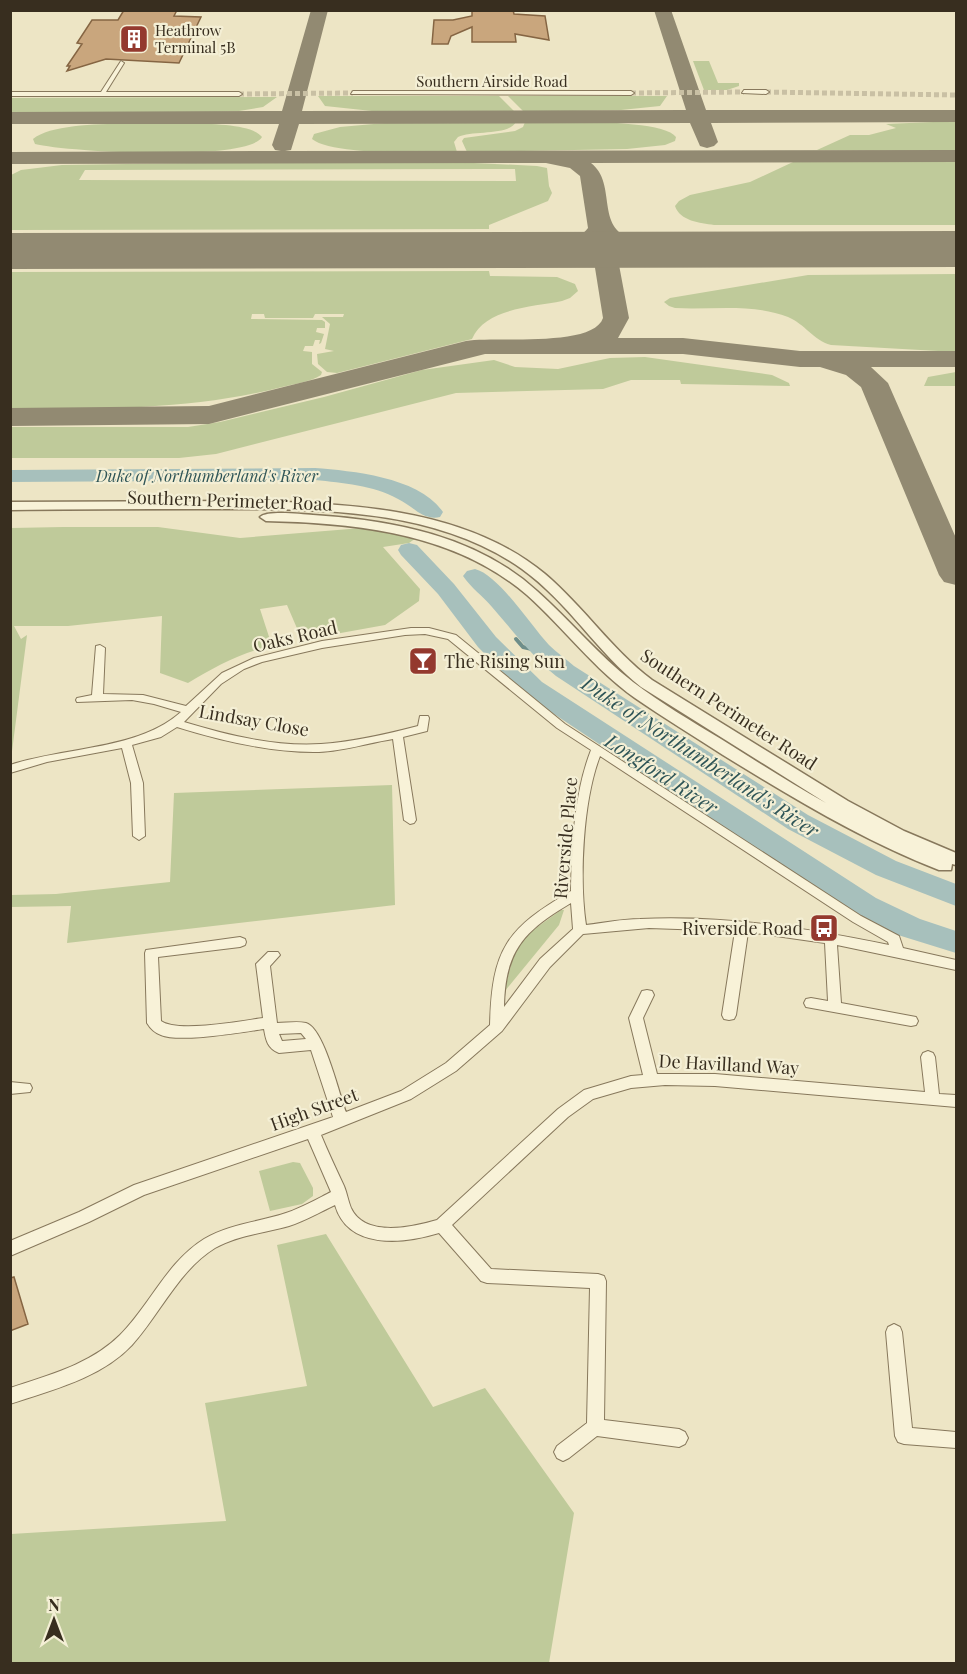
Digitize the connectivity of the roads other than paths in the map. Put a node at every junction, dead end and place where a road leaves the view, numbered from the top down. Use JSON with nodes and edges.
{"nodes":[{"id":1,"x":121,"y":63,"type":"dead end"},
{"id":2,"x":744,"y":92,"type":"tunnel mouth"},
{"id":3,"x":766,"y":92,"type":"tunnel mouth"},
{"id":4,"x":103,"y":93,"type":"junction"},
{"id":5,"x":353,"y":93,"type":"tunnel mouth"},
{"id":6,"x":632,"y":93,"type":"tunnel mouth"},
{"id":7,"x":10,"y":94,"type":"edge"},
{"id":8,"x":239,"y":94,"type":"tunnel mouth"},
{"id":9,"x":10,"y":506,"type":"edge"},
{"id":10,"x":10,"y":517,"type":"edge"},
{"id":11,"x":100,"y":648,"type":"dead end"},
{"id":12,"x":97,"y":698,"type":"junction"},
{"id":13,"x":81,"y":700,"type":"dead end"},
{"id":14,"x":188,"y":711,"type":"junction"},
{"id":15,"x":424,"y":718,"type":"dead end"},
{"id":16,"x":176,"y":723,"type":"junction"},
{"id":17,"x":397,"y":735,"type":"junction"},
{"id":18,"x":126,"y":743,"type":"junction"},
{"id":19,"x":597,"y":749,"type":"junction"},
{"id":20,"x":10,"y":769,"type":"edge"},
{"id":21,"x":410,"y":820,"type":"dead end"},
{"id":22,"x":139,"y":836,"type":"dead end"},
{"id":23,"x":957,"y":859,"type":"edge"},
{"id":24,"x":957,"y":870,"type":"edge"},
{"id":25,"x":576,"y":894,"type":"junction"},
{"id":26,"x":742,"y":927,"type":"junction"},
{"id":27,"x":580,"y":930,"type":"junction"},
{"id":28,"x":831,"y":938,"type":"junction"},
{"id":29,"x":240,"y":942,"type":"dead end"},
{"id":30,"x":897,"y":951,"type":"junction"},
{"id":31,"x":273,"y":955,"type":"dead end"},
{"id":32,"x":957,"y":965,"type":"edge"},
{"id":33,"x":647,"y":995,"type":"dead end"},
{"id":34,"x":811,"y":1003,"type":"dead end"},
{"id":35,"x":835,"y":1007,"type":"junction"},
{"id":36,"x":729,"y":1015,"type":"dead end"},
{"id":37,"x":911,"y":1021,"type":"dead end"},
{"id":38,"x":270,"y":1026,"type":"junction"},
{"id":39,"x":497,"y":1027,"type":"junction"},
{"id":40,"x":928,"y":1057,"type":"dead end"},
{"id":41,"x":651,"y":1079,"type":"junction"},
{"id":42,"x":933,"y":1099,"type":"junction"},
{"id":43,"x":957,"y":1101,"type":"edge"},
{"id":44,"x":341,"y":1120,"type":"junction"},
{"id":45,"x":312,"y":1132,"type":"junction"},
{"id":46,"x":340,"y":1196,"type":"junction"},
{"id":47,"x":442,"y":1225,"type":"junction"},
{"id":48,"x":10,"y":1249,"type":"edge"},
{"id":49,"x":894,"y":1332,"type":"dead end"},
{"id":50,"x":10,"y":1396,"type":"edge"},
{"id":51,"x":595,"y":1427,"type":"junction"},
{"id":52,"x":679,"y":1438,"type":"dead end"},
{"id":53,"x":957,"y":1440,"type":"edge"},
{"id":54,"x":563,"y":1452,"type":"dead end"}],
"edges":[{"from":1,"to":4,"type":"street"},
{"from":2,"to":3,"type":"street"},
{"from":4,"to":7,"type":"street"},
{"from":4,"to":8,"type":"street"},
{"from":5,"to":6,"type":"street","name":"Southern Airside Road"},
{"from":9,"to":23,"type":"street","name":"Southern Perimeter Road"},
{"from":10,"to":24,"type":"street","name":"Southern Perimeter Road"},
{"from":11,"to":12,"type":"street"},
{"from":12,"to":13,"type":"street"},
{"from":12,"to":14,"type":"street"},
{"from":14,"to":16,"type":"street","name":"Oaks Road"},
{"from":14,"to":19,"type":"street","name":"Oaks Road"},
{"from":15,"to":17,"type":"street","name":"Lindsay Close"},
{"from":16,"to":17,"type":"street","name":"Lindsay Close"},
{"from":16,"to":18,"type":"street","name":"Oaks Road"},
{"from":17,"to":21,"type":"street"},
{"from":18,"to":20,"type":"street","name":"Oaks Road"},
{"from":18,"to":22,"type":"street"},
{"from":19,"to":25,"type":"street","name":"Riverside Place"},
{"from":19,"to":30,"type":"street"},
{"from":25,"to":27,"type":"street","name":"Riverside Place"},
{"from":25,"to":39,"type":"street"},
{"from":26,"to":27,"type":"street"},
{"from":26,"to":28,"type":"street"},
{"from":26,"to":36,"type":"street"},
{"from":27,"to":39,"type":"street","name":"High Street"},
{"from":28,"to":30,"type":"street"},
{"from":28,"to":35,"type":"street"},
{"from":29,"to":38,"type":"street"},
{"from":30,"to":32,"type":"street"},
{"from":31,"to":38,"type":"street"},
{"from":33,"to":41,"type":"street"},
{"from":34,"to":35,"type":"street"},
{"from":35,"to":37,"type":"street"},
{"from":38,"to":44,"type":"street"},
{"from":39,"to":44,"type":"street","name":"High Street"},
{"from":40,"to":42,"type":"street"},
{"from":41,"to":42,"type":"street","name":"De Havilland Way"},
{"from":41,"to":47,"type":"street","name":"De Havilland Way"},
{"from":42,"to":43,"type":"street","name":"De Havilland Way"},
{"from":44,"to":45,"type":"street","name":"High Street"},
{"from":45,"to":46,"type":"street"},
{"from":45,"to":48,"type":"street","name":"High Street"},
{"from":46,"to":47,"type":"street"},
{"from":46,"to":50,"type":"street"},
{"from":47,"to":51,"type":"street"},
{"from":49,"to":53,"type":"street"},
{"from":51,"to":52,"type":"street"},
{"from":51,"to":54,"type":"street"}]}
